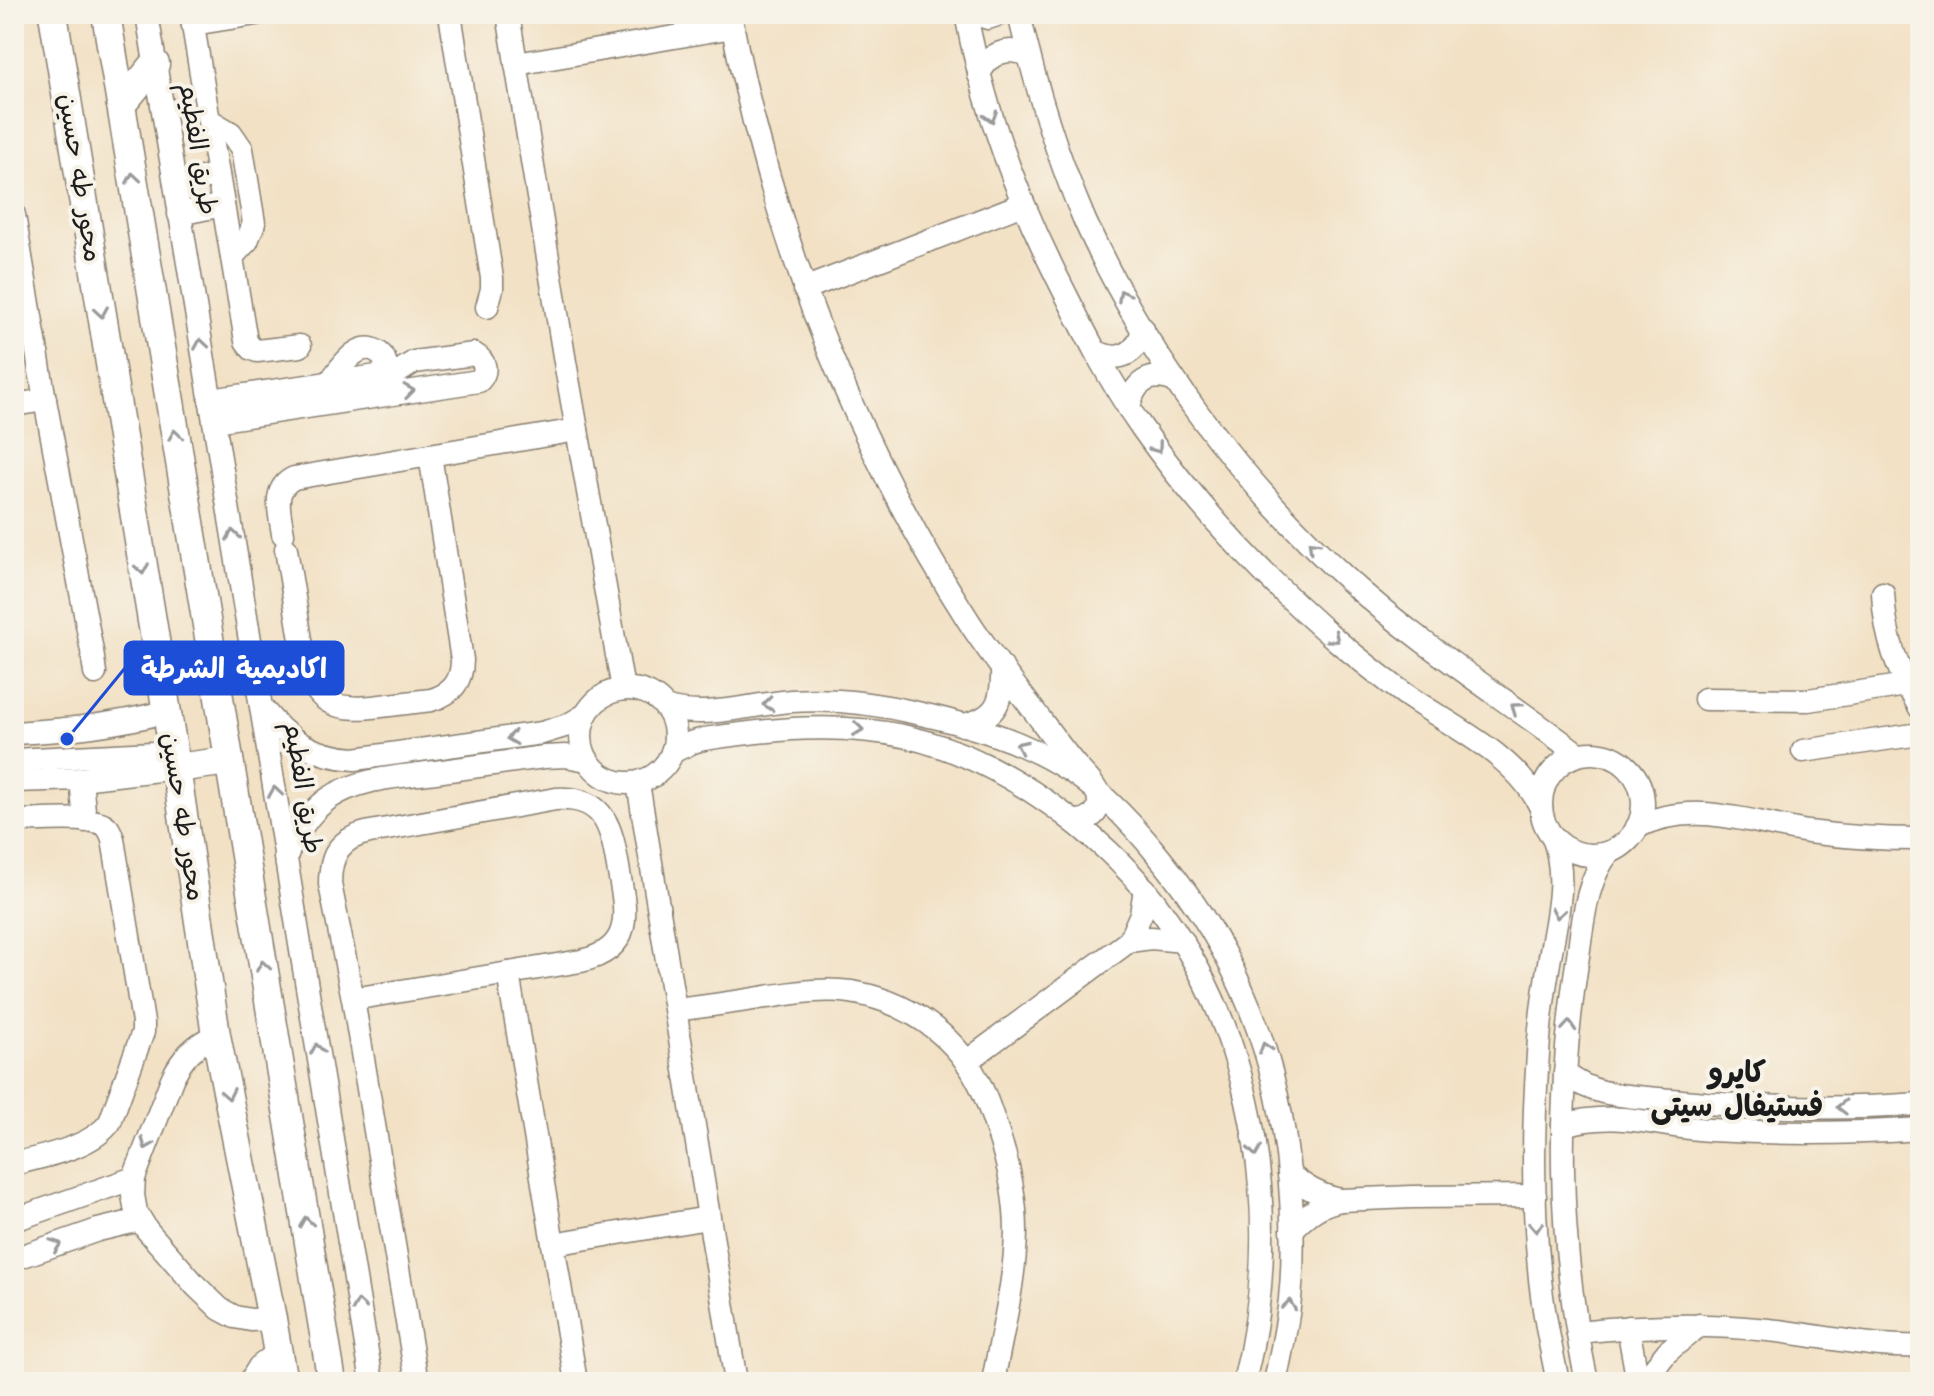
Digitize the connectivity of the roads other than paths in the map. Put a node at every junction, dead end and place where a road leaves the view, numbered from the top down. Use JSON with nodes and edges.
{"nodes":[{"id":1,"x":53,"y":14,"type":"edge"},
{"id":2,"x":106,"y":14,"type":"edge"},
{"id":3,"x":147,"y":14,"type":"edge"},
{"id":4,"x":256,"y":14,"type":"edge"},
{"id":5,"x":450,"y":14,"type":"edge"},
{"id":6,"x":508,"y":14,"type":"edge"},
{"id":7,"x":966,"y":14,"type":"edge"},
{"id":8,"x":975,"y":14,"type":"edge"},
{"id":9,"x":1000,"y":14,"type":"edge"},
{"id":10,"x":1019,"y":14,"type":"edge"},
{"id":11,"x":192,"y":19,"type":"edge"},
{"id":12,"x":731,"y":20,"type":"edge"},
{"id":13,"x":1028,"y":55,"type":"junction"},
{"id":14,"x":155,"y":64,"type":"junction"},
{"id":15,"x":516,"y":64,"type":"junction"},
{"id":16,"x":979,"y":75,"type":"junction"},
{"id":17,"x":121,"y":105,"type":"junction"},
{"id":18,"x":209,"y":120,"type":"junction"},
{"id":19,"x":218,"y":175,"type":"junction"},
{"id":20,"x":175,"y":183,"type":"junction"},
{"id":21,"x":1023,"y":204,"type":"junction"},
{"id":22,"x":223,"y":205,"type":"junction"},
{"id":23,"x":179,"y":214,"type":"junction"},
{"id":24,"x":14,"y":215,"type":"edge"},
{"id":25,"x":232,"y":257,"type":"junction"},
{"id":26,"x":804,"y":289,"type":"junction"},
{"id":27,"x":487,"y":307,"type":"dead end"},
{"id":28,"x":1143,"y":329,"type":"junction"},
{"id":29,"x":300,"y":346,"type":"dead end"},
{"id":30,"x":1097,"y":352,"type":"junction"},
{"id":31,"x":1175,"y":381,"type":"junction"},
{"id":32,"x":298,"y":398,"type":"junction"},
{"id":33,"x":45,"y":400,"type":"junction"},
{"id":34,"x":14,"y":405,"type":"edge"},
{"id":35,"x":1129,"y":409,"type":"junction"},
{"id":36,"x":212,"y":410,"type":"junction"},
{"id":37,"x":577,"y":430,"type":"junction"},
{"id":38,"x":430,"y":455,"type":"junction"},
{"id":39,"x":1883,"y":593,"type":"dead end"},
{"id":40,"x":1002,"y":667,"type":"junction"},
{"id":41,"x":95,"y":673,"type":"dead end"},
{"id":42,"x":1907,"y":685,"type":"junction"},
{"id":43,"x":623,"y":689,"type":"junction"},
{"id":44,"x":1705,"y":699,"type":"dead end"},
{"id":45,"x":261,"y":707,"type":"junction"},
{"id":46,"x":665,"y":707,"type":"junction"},
{"id":47,"x":1920,"y":708,"type":"edge"},
{"id":48,"x":165,"y":712,"type":"junction"},
{"id":49,"x":585,"y":715,"type":"junction"},
{"id":50,"x":963,"y":725,"type":"junction"},
{"id":51,"x":69,"y":730,"type":"junction"},
{"id":52,"x":14,"y":733,"type":"edge"},
{"id":53,"x":1920,"y":734,"type":"edge"},
{"id":54,"x":1803,"y":751,"type":"dead end"},
{"id":55,"x":672,"y":752,"type":"junction"},
{"id":56,"x":1578,"y":754,"type":"junction"},
{"id":57,"x":72,"y":758,"type":"junction"},
{"id":58,"x":14,"y":760,"type":"edge"},
{"id":59,"x":174,"y":760,"type":"junction"},
{"id":60,"x":587,"y":760,"type":"junction"},
{"id":61,"x":229,"y":761,"type":"junction"},
{"id":62,"x":81,"y":779,"type":"junction"},
{"id":63,"x":14,"y":781,"type":"edge"},
{"id":64,"x":638,"y":783,"type":"junction"},
{"id":65,"x":1096,"y":790,"type":"junction"},
{"id":66,"x":1541,"y":808,"type":"junction"},
{"id":67,"x":14,"y":821,"type":"edge"},
{"id":68,"x":85,"y":821,"type":"junction"},
{"id":69,"x":1074,"y":821,"type":"junction"},
{"id":70,"x":1128,"y":821,"type":"junction"},
{"id":71,"x":1637,"y":827,"type":"junction"},
{"id":72,"x":1553,"y":837,"type":"junction"},
{"id":73,"x":1920,"y":839,"type":"edge"},
{"id":74,"x":1108,"y":850,"type":"junction"},
{"id":75,"x":1609,"y":852,"type":"junction"},
{"id":76,"x":285,"y":858,"type":"junction"},
{"id":77,"x":1145,"y":889,"type":"junction"},
{"id":78,"x":1129,"y":941,"type":"junction"},
{"id":79,"x":1183,"y":941,"type":"junction"},
{"id":80,"x":508,"y":973,"type":"junction"},
{"id":81,"x":353,"y":999,"type":"junction"},
{"id":82,"x":676,"y":1010,"type":"junction"},
{"id":83,"x":216,"y":1035,"type":"junction"},
{"id":84,"x":966,"y":1062,"type":"junction"},
{"id":85,"x":1565,"y":1073,"type":"junction"},
{"id":86,"x":1920,"y":1104,"type":"edge"},
{"id":87,"x":1563,"y":1125,"type":"junction"},
{"id":88,"x":1920,"y":1129,"type":"edge"},
{"id":89,"x":14,"y":1164,"type":"edge"},
{"id":90,"x":1289,"y":1174,"type":"junction"},
{"id":91,"x":134,"y":1178,"type":"junction"},
{"id":92,"x":1535,"y":1196,"type":"junction"},
{"id":93,"x":1341,"y":1200,"type":"junction"},
{"id":94,"x":708,"y":1218,"type":"junction"},
{"id":95,"x":14,"y":1220,"type":"edge"},
{"id":96,"x":140,"y":1220,"type":"junction"},
{"id":97,"x":1292,"y":1230,"type":"junction"},
{"id":98,"x":553,"y":1244,"type":"junction"},
{"id":99,"x":14,"y":1259,"type":"edge"},
{"id":100,"x":272,"y":1319,"type":"junction"},
{"id":101,"x":1699,"y":1325,"type":"junction"},
{"id":102,"x":1628,"y":1327,"type":"junction"},
{"id":103,"x":1578,"y":1332,"type":"junction"},
{"id":104,"x":1920,"y":1346,"type":"edge"},
{"id":105,"x":278,"y":1352,"type":"junction"},
{"id":106,"x":250,"y":1382,"type":"edge"},
{"id":107,"x":283,"y":1382,"type":"edge"},
{"id":108,"x":332,"y":1382,"type":"edge"},
{"id":109,"x":372,"y":1382,"type":"edge"},
{"id":110,"x":417,"y":1382,"type":"edge"},
{"id":111,"x":576,"y":1382,"type":"edge"},
{"id":112,"x":736,"y":1382,"type":"edge"},
{"id":113,"x":993,"y":1382,"type":"edge"},
{"id":114,"x":1244,"y":1382,"type":"edge"},
{"id":115,"x":1275,"y":1382,"type":"edge"},
{"id":116,"x":1558,"y":1382,"type":"edge"},
{"id":117,"x":1587,"y":1382,"type":"edge"},
{"id":118,"x":1640,"y":1382,"type":"edge"}],
"edges":[{"from":1,"to":48,"type":"main road","name":"محور طه حسين","one_way":true},
{"from":2,"to":17,"type":"main road","name":"محور طه حسين"},
{"from":3,"to":14,"type":"street","name":"طريق الفطيم"},
{"from":4,"to":11,"type":"street"},
{"from":5,"to":27,"type":"street"},
{"from":6,"to":15,"type":"street"},
{"from":7,"to":16,"type":"street"},
{"from":8,"to":9,"type":"street"},
{"from":10,"to":13,"type":"street"},
{"from":11,"to":18,"type":"street"},
{"from":12,"to":15,"type":"street"},
{"from":12,"to":26,"type":"street"},
{"from":13,"to":16,"type":"street"},
{"from":28,"to":13,"type":"street","one_way":true},
{"from":14,"to":17,"type":"main road"},
{"from":14,"to":20,"type":"street","name":"طريق الفطيم"},
{"from":15,"to":37,"type":"street"},
{"from":16,"to":21,"type":"street","one_way":true},
{"from":61,"to":17,"type":"main road","name":"محور طه حسين","one_way":true},
{"from":18,"to":19,"type":"street"},
{"from":18,"to":25,"type":"street"},
{"from":19,"to":20,"type":"street"},
{"from":19,"to":22,"type":"street"},
{"from":20,"to":23,"type":"street","name":"طريق الفطيم"},
{"from":21,"to":26,"type":"street"},
{"from":21,"to":30,"type":"street"},
{"from":22,"to":23,"type":"street"},
{"from":22,"to":25,"type":"street"},
{"from":36,"to":23,"type":"street","name":"طريق الفطيم","one_way":true},
{"from":24,"to":33,"type":"street"},
{"from":25,"to":29,"type":"street"},
{"from":26,"to":40,"type":"street"},
{"from":28,"to":30,"type":"street"},
{"from":28,"to":31,"type":"street"},
{"from":30,"to":35,"type":"street"},
{"from":31,"to":35,"type":"street"},
{"from":56,"to":31,"type":"street","one_way":true},
{"from":32,"to":32,"type":"street","one_way":true},
{"from":32,"to":36,"type":"street"},
{"from":33,"to":34,"type":"street"},
{"from":33,"to":41,"type":"street"},
{"from":35,"to":66,"type":"street","one_way":true},
{"from":45,"to":36,"type":"street","name":"طريق الفطيم","one_way":true},
{"from":37,"to":38,"type":"street"},
{"from":37,"to":43,"type":"street"},
{"from":38,"to":38,"type":"street"},
{"from":39,"to":42,"type":"street"},
{"from":40,"to":50,"type":"street"},
{"from":40,"to":65,"type":"street"},
{"from":42,"to":44,"type":"street"},
{"from":42,"to":47,"type":"street"},
{"from":43,"to":46,"type":"street"},
{"from":43,"to":49,"type":"street"},
{"from":49,"to":45,"type":"street","one_way":true},
{"from":76,"to":45,"type":"street","name":"طريق الفطيم","one_way":true},
{"from":50,"to":46,"type":"street","one_way":true},
{"from":46,"to":55,"type":"street"},
{"from":48,"to":51,"type":"street"},
{"from":48,"to":59,"type":"main road","name":"محور طه حسين"},
{"from":49,"to":60,"type":"street"},
{"from":65,"to":50,"type":"street","one_way":true},
{"from":51,"to":52,"type":"street"},
{"from":51,"to":57,"type":"street"},
{"from":53,"to":54,"type":"street"},
{"from":55,"to":64,"type":"street"},
{"from":55,"to":69,"type":"street","one_way":true},
{"from":56,"to":66,"type":"street"},
{"from":56,"to":71,"type":"street"},
{"from":57,"to":58,"type":"street"},
{"from":57,"to":59,"type":"street"},
{"from":59,"to":61,"type":"main road"},
{"from":59,"to":62,"type":"street"},
{"from":59,"to":83,"type":"main road","name":"محور طه حسين"},
{"from":60,"to":64,"type":"street"},
{"from":60,"to":76,"type":"street"},
{"from":108,"to":61,"type":"main road","name":"محور طه حسين","one_way":true},
{"from":62,"to":63,"type":"street"},
{"from":62,"to":68,"type":"street"},
{"from":64,"to":82,"type":"street"},
{"from":65,"to":69,"type":"street"},
{"from":65,"to":70,"type":"street"},
{"from":66,"to":72,"type":"street"},
{"from":67,"to":68,"type":"street"},
{"from":68,"to":89,"type":"street"},
{"from":69,"to":74,"type":"street"},
{"from":70,"to":74,"type":"street"},
{"from":90,"to":70,"type":"street","one_way":true},
{"from":71,"to":73,"type":"street"},
{"from":71,"to":75,"type":"street"},
{"from":72,"to":75,"type":"street"},
{"from":72,"to":92,"type":"street","one_way":true},
{"from":74,"to":77,"type":"street"},
{"from":85,"to":75,"type":"street","one_way":true},
{"from":109,"to":76,"type":"street","name":"طريق الفطيم","one_way":true},
{"from":77,"to":78,"type":"street"},
{"from":77,"to":79,"type":"street"},
{"from":78,"to":79,"type":"street"},
{"from":78,"to":84,"type":"street"},
{"from":79,"to":114,"type":"street","one_way":true},
{"from":80,"to":81,"type":"street"},
{"from":80,"to":81,"type":"street"},
{"from":80,"to":98,"type":"street"},
{"from":81,"to":110,"type":"street"},
{"from":82,"to":84,"type":"street"},
{"from":82,"to":94,"type":"street"},
{"from":83,"to":91,"type":"street","one_way":true},
{"from":83,"to":100,"type":"main road","name":"محور طه حسين","one_way":true},
{"from":84,"to":113,"type":"street"},
{"from":86,"to":85,"type":"street","one_way":true},
{"from":85,"to":87,"type":"street"},
{"from":87,"to":88,"type":"street"},
{"from":87,"to":103,"type":"street"},
{"from":90,"to":93,"type":"street"},
{"from":90,"to":97,"type":"street"},
{"from":91,"to":95,"type":"street"},
{"from":91,"to":96,"type":"street"},
{"from":92,"to":93,"type":"street"},
{"from":92,"to":116,"type":"street","one_way":true},
{"from":93,"to":97,"type":"street"},
{"from":94,"to":98,"type":"street"},
{"from":94,"to":112,"type":"street"},
{"from":99,"to":96,"type":"street","one_way":true},
{"from":96,"to":100,"type":"street"},
{"from":115,"to":97,"type":"street","one_way":true},
{"from":98,"to":111,"type":"street"},
{"from":100,"to":105,"type":"main road","name":"محور طه حسين"},
{"from":101,"to":102,"type":"street"},
{"from":101,"to":104,"type":"street"},
{"from":101,"to":118,"type":"street"},
{"from":102,"to":103,"type":"street"},
{"from":102,"to":118,"type":"street"},
{"from":103,"to":117,"type":"street"},
{"from":105,"to":106,"type":"street"},
{"from":105,"to":107,"type":"main road","name":"محور طه حسين"}]}
